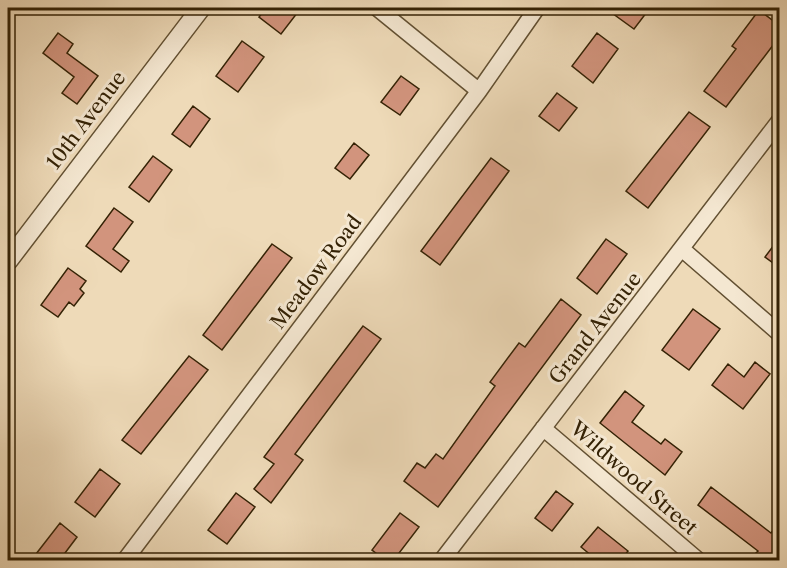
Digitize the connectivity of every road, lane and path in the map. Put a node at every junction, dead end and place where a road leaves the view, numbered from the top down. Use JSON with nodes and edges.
{"nodes":[{"id":1,"x":201,"y":8,"type":"edge"},
{"id":2,"x":376,"y":8,"type":"edge"},
{"id":3,"x":537,"y":8,"type":"edge"},
{"id":4,"x":478,"y":91,"type":"junction"},
{"id":5,"x":780,"y":120,"type":"edge"},
{"id":6,"x":682,"y":249,"type":"junction"},
{"id":7,"x":8,"y":261,"type":"edge"},
{"id":8,"x":780,"y":334,"type":"edge"},
{"id":9,"x":543,"y":428,"type":"junction"},
{"id":10,"x":125,"y":561,"type":"edge"},
{"id":11,"x":442,"y":561,"type":"edge"},
{"id":12,"x":698,"y":561,"type":"edge"}],
"edges":[{"from":1,"to":7,"type":"street","name":"10th Avenue"},
{"from":2,"to":4,"type":"street"},
{"from":3,"to":4,"type":"street","name":"Meadow Road"},
{"from":4,"to":10,"type":"street","name":"Meadow Road"},
{"from":5,"to":6,"type":"street","name":"Grand Avenue"},
{"from":6,"to":8,"type":"street"},
{"from":6,"to":9,"type":"street","name":"Grand Avenue"},
{"from":9,"to":11,"type":"street","name":"Grand Avenue"},
{"from":9,"to":12,"type":"street","name":"Wildwood Street"}]}
